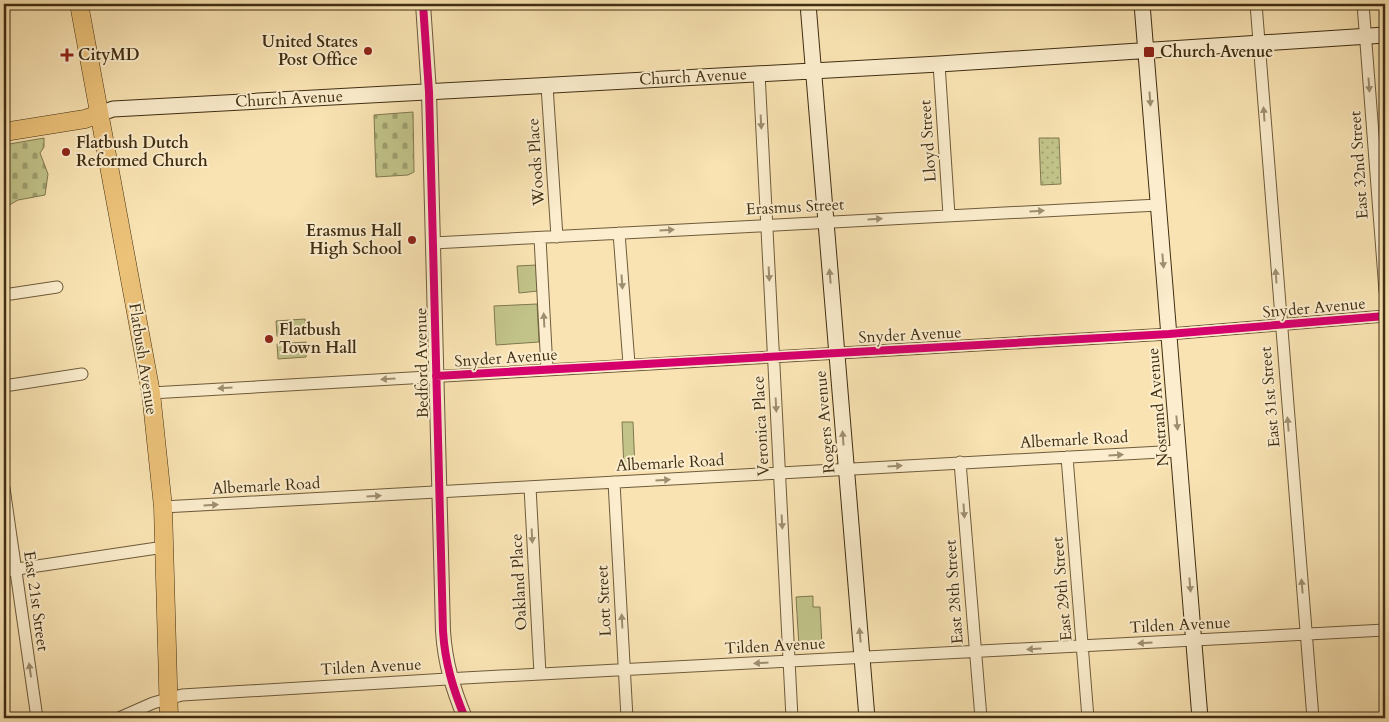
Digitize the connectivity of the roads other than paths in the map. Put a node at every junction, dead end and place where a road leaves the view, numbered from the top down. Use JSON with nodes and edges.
{"nodes":[{"id":1,"x":79,"y":4,"type":"edge"},
{"id":2,"x":423,"y":4,"type":"edge"},
{"id":3,"x":808,"y":4,"type":"edge"},
{"id":4,"x":1142,"y":4,"type":"edge"},
{"id":5,"x":1256,"y":4,"type":"edge"},
{"id":6,"x":1363,"y":4,"type":"edge"},
{"id":7,"x":1385,"y":35,"type":"edge"},
{"id":8,"x":1366,"y":36,"type":"junction"},
{"id":9,"x":1258,"y":43,"type":"junction"},
{"id":10,"x":1146,"y":50,"type":"junction"},
{"id":11,"x":939,"y":64,"type":"junction"},
{"id":12,"x":814,"y":71,"type":"junction"},
{"id":13,"x":759,"y":73,"type":"junction"},
{"id":14,"x":547,"y":86,"type":"junction"},
{"id":15,"x":429,"y":92,"type":"junction"},
{"id":16,"x":99,"y":114,"type":"junction"},
{"id":17,"x":4,"y":132,"type":"edge"},
{"id":18,"x":1158,"y":205,"type":"junction"},
{"id":19,"x":949,"y":215,"type":"junction"},
{"id":20,"x":826,"y":221,"type":"junction"},
{"id":21,"x":766,"y":225,"type":"junction"},
{"id":22,"x":619,"y":233,"type":"junction"},
{"id":23,"x":557,"y":237,"type":"junction"},
{"id":24,"x":540,"y":238,"type":"junction"},
{"id":25,"x":433,"y":243,"type":"junction"},
{"id":26,"x":57,"y":288,"type":"dead end"},
{"id":27,"x":1385,"y":291,"type":"edge"},
{"id":28,"x":4,"y":295,"type":"edge"},
{"id":29,"x":1385,"y":316,"type":"edge"},
{"id":30,"x":1280,"y":325,"type":"junction"},
{"id":31,"x":1169,"y":334,"type":"junction"},
{"id":32,"x":837,"y":353,"type":"junction"},
{"id":33,"x":773,"y":357,"type":"junction"},
{"id":34,"x":628,"y":364,"type":"junction"},
{"id":35,"x":547,"y":369,"type":"junction"},
{"id":36,"x":82,"y":374,"type":"dead end"},
{"id":37,"x":436,"y":376,"type":"junction"},
{"id":38,"x":4,"y":386,"type":"edge"},
{"id":39,"x":150,"y":392,"type":"junction"},
{"id":40,"x":1179,"y":451,"type":"junction"},
{"id":41,"x":1067,"y":457,"type":"junction"},
{"id":42,"x":960,"y":462,"type":"junction"},
{"id":43,"x":846,"y":469,"type":"junction"},
{"id":44,"x":780,"y":473,"type":"junction"},
{"id":45,"x":614,"y":482,"type":"junction"},
{"id":46,"x":530,"y":487,"type":"junction"},
{"id":47,"x":4,"y":488,"type":"edge"},
{"id":48,"x":439,"y":492,"type":"junction"},
{"id":49,"x":163,"y":508,"type":"junction"},
{"id":50,"x":164,"y":547,"type":"junction"},
{"id":51,"x":10,"y":570,"type":"edge"},
{"id":52,"x":1385,"y":630,"type":"edge"},
{"id":53,"x":1306,"y":634,"type":"junction"},
{"id":54,"x":1194,"y":640,"type":"junction"},
{"id":55,"x":1082,"y":646,"type":"junction"},
{"id":56,"x":975,"y":652,"type":"junction"},
{"id":57,"x":862,"y":658,"type":"junction"},
{"id":58,"x":789,"y":662,"type":"junction"},
{"id":59,"x":624,"y":670,"type":"junction"},
{"id":60,"x":540,"y":674,"type":"junction"},
{"id":61,"x":450,"y":679,"type":"junction"},
{"id":62,"x":168,"y":698,"type":"junction"},
{"id":63,"x":37,"y":718,"type":"edge"},
{"id":64,"x":119,"y":718,"type":"edge"},
{"id":65,"x":169,"y":718,"type":"edge"},
{"id":66,"x":465,"y":718,"type":"edge"},
{"id":67,"x":627,"y":718,"type":"edge"},
{"id":68,"x":792,"y":718,"type":"edge"},
{"id":69,"x":867,"y":718,"type":"edge"},
{"id":70,"x":981,"y":718,"type":"edge"},
{"id":71,"x":1088,"y":718,"type":"edge"},
{"id":72,"x":1200,"y":718,"type":"edge"},
{"id":73,"x":1313,"y":718,"type":"edge"}],
"edges":[{"from":1,"to":16,"type":"main road","name":"Flatbush Avenue"},
{"from":2,"to":15,"type":"street","name":"Bedford Avenue"},
{"from":3,"to":12,"type":"main road","name":"Rogers Avenue"},
{"from":4,"to":10,"type":"main road","name":"Nostrand Avenue"},
{"from":5,"to":9,"type":"street","name":"East 31st Street"},
{"from":6,"to":8,"type":"street","name":"East 32nd Street"},
{"from":7,"to":8,"type":"main road","name":"Church Avenue"},
{"from":8,"to":9,"type":"main road","name":"Church Avenue"},
{"from":8,"to":27,"type":"street","name":"East 32nd Street","one_way":true},
{"from":9,"to":10,"type":"main road","name":"Church Avenue"},
{"from":30,"to":9,"type":"street","name":"East 31st Street","one_way":true},
{"from":10,"to":11,"type":"main road","name":"Church Avenue"},
{"from":10,"to":18,"type":"main road","name":"Nostrand Avenue","one_way":true},
{"from":11,"to":12,"type":"main road","name":"Church Avenue"},
{"from":11,"to":19,"type":"street","name":"Lloyd Street"},
{"from":12,"to":13,"type":"main road","name":"Church Avenue"},
{"from":12,"to":20,"type":"main road","name":"Rogers Avenue"},
{"from":13,"to":14,"type":"main road","name":"Church Avenue"},
{"from":13,"to":21,"type":"street","name":"Veronica Place","one_way":true},
{"from":14,"to":15,"type":"main road","name":"Church Avenue"},
{"from":14,"to":23,"type":"street","name":"Woods Place"},
{"from":15,"to":16,"type":"main road","name":"Church Avenue"},
{"from":15,"to":25,"type":"street","name":"Bedford Avenue"},
{"from":16,"to":17,"type":"main road","name":"Church Avenue"},
{"from":16,"to":39,"type":"main road","name":"Flatbush Avenue"},
{"from":19,"to":18,"type":"street","name":"Erasmus Street","one_way":true},
{"from":18,"to":31,"type":"main road","name":"Nostrand Avenue","one_way":true},
{"from":20,"to":19,"type":"street","name":"Erasmus Street","one_way":true},
{"from":20,"to":21,"type":"street","name":"Erasmus Street"},
{"from":32,"to":20,"type":"main road","name":"Rogers Avenue","one_way":true},
{"from":22,"to":21,"type":"street","name":"Erasmus Street","one_way":true},
{"from":21,"to":33,"type":"street","name":"Veronica Place","one_way":true},
{"from":22,"to":23,"type":"street","name":"Erasmus Street"},
{"from":22,"to":34,"type":"street","one_way":true},
{"from":23,"to":24,"type":"street","name":"Erasmus Street"},
{"from":24,"to":25,"type":"street","name":"Erasmus Street"},
{"from":35,"to":24,"type":"street","one_way":true},
{"from":25,"to":37,"type":"street","name":"Bedford Avenue"},
{"from":26,"to":28,"type":"street"},
{"from":29,"to":30,"type":"street","name":"Snyder Avenue"},
{"from":30,"to":31,"type":"street","name":"Snyder Avenue"},
{"from":53,"to":30,"type":"street","name":"East 31st Street","one_way":true},
{"from":31,"to":32,"type":"street","name":"Snyder Avenue"},
{"from":31,"to":40,"type":"main road","name":"Nostrand Avenue","one_way":true},
{"from":32,"to":33,"type":"street","name":"Snyder Avenue"},
{"from":43,"to":32,"type":"main road","name":"Rogers Avenue","one_way":true},
{"from":33,"to":34,"type":"street","name":"Snyder Avenue"},
{"from":33,"to":44,"type":"street","name":"Veronica Place","one_way":true},
{"from":34,"to":35,"type":"street","name":"Snyder Avenue"},
{"from":35,"to":37,"type":"street","name":"Snyder Avenue"},
{"from":36,"to":38,"type":"street"},
{"from":37,"to":39,"type":"street","name":"Snyder Avenue","one_way":true},
{"from":37,"to":48,"type":"street","name":"Bedford Avenue"},
{"from":39,"to":49,"type":"main road","name":"Flatbush Avenue"},
{"from":41,"to":40,"type":"street","name":"Albemarle Road","one_way":true},
{"from":40,"to":54,"type":"main road","name":"Nostrand Avenue","one_way":true},
{"from":41,"to":42,"type":"street","name":"Albemarle Road"},
{"from":41,"to":55,"type":"street","name":"East 29th Street"},
{"from":43,"to":42,"type":"street","name":"Albemarle Road","one_way":true},
{"from":42,"to":56,"type":"street","name":"East 28th Street","one_way":true},
{"from":43,"to":44,"type":"street","name":"Albemarle Road"},
{"from":57,"to":43,"type":"main road","name":"Rogers Avenue","one_way":true},
{"from":45,"to":44,"type":"street","name":"Albemarle Road","one_way":true},
{"from":44,"to":58,"type":"street","name":"Veronica Place","one_way":true},
{"from":45,"to":46,"type":"street","name":"Albemarle Road"},
{"from":59,"to":45,"type":"street","name":"Lott Street","one_way":true},
{"from":46,"to":48,"type":"street","name":"Albemarle Road"},
{"from":46,"to":60,"type":"street","name":"Oakland Place","one_way":true},
{"from":47,"to":51,"type":"street","name":"East 21st Street"},
{"from":49,"to":48,"type":"street","name":"Albemarle Road","one_way":true},
{"from":48,"to":61,"type":"street","name":"Bedford Avenue"},
{"from":49,"to":50,"type":"main road","name":"Flatbush Avenue"},
{"from":50,"to":51,"type":"street"},
{"from":50,"to":62,"type":"main road","name":"Flatbush Avenue"},
{"from":63,"to":51,"type":"street","name":"East 21st Street","one_way":true},
{"from":52,"to":53,"type":"street","name":"Tilden Avenue"},
{"from":53,"to":54,"type":"street","name":"Tilden Avenue"},
{"from":53,"to":73,"type":"street","name":"East 31st Street"},
{"from":54,"to":55,"type":"street","name":"Tilden Avenue","one_way":true},
{"from":54,"to":72,"type":"main road","name":"Nostrand Avenue"},
{"from":55,"to":56,"type":"street","name":"Tilden Avenue","one_way":true},
{"from":55,"to":71,"type":"street","name":"East 29th Street"},
{"from":56,"to":57,"type":"street","name":"Tilden Avenue"},
{"from":56,"to":70,"type":"street","name":"East 28th Street"},
{"from":57,"to":58,"type":"street","name":"Tilden Avenue"},
{"from":57,"to":69,"type":"main road","name":"Rogers Avenue"},
{"from":58,"to":59,"type":"street","name":"Tilden Avenue","one_way":true},
{"from":58,"to":68,"type":"street","name":"Veronica Place"},
{"from":59,"to":60,"type":"street","name":"Tilden Avenue"},
{"from":59,"to":67,"type":"street","name":"Lott Street"},
{"from":60,"to":61,"type":"street","name":"Tilden Avenue"},
{"from":61,"to":62,"type":"street","name":"Tilden Avenue"},
{"from":61,"to":66,"type":"street","name":"Bedford Avenue"},
{"from":62,"to":64,"type":"street","name":"Tilden Avenue"},
{"from":62,"to":65,"type":"main road","name":"Flatbush Avenue"}]}
